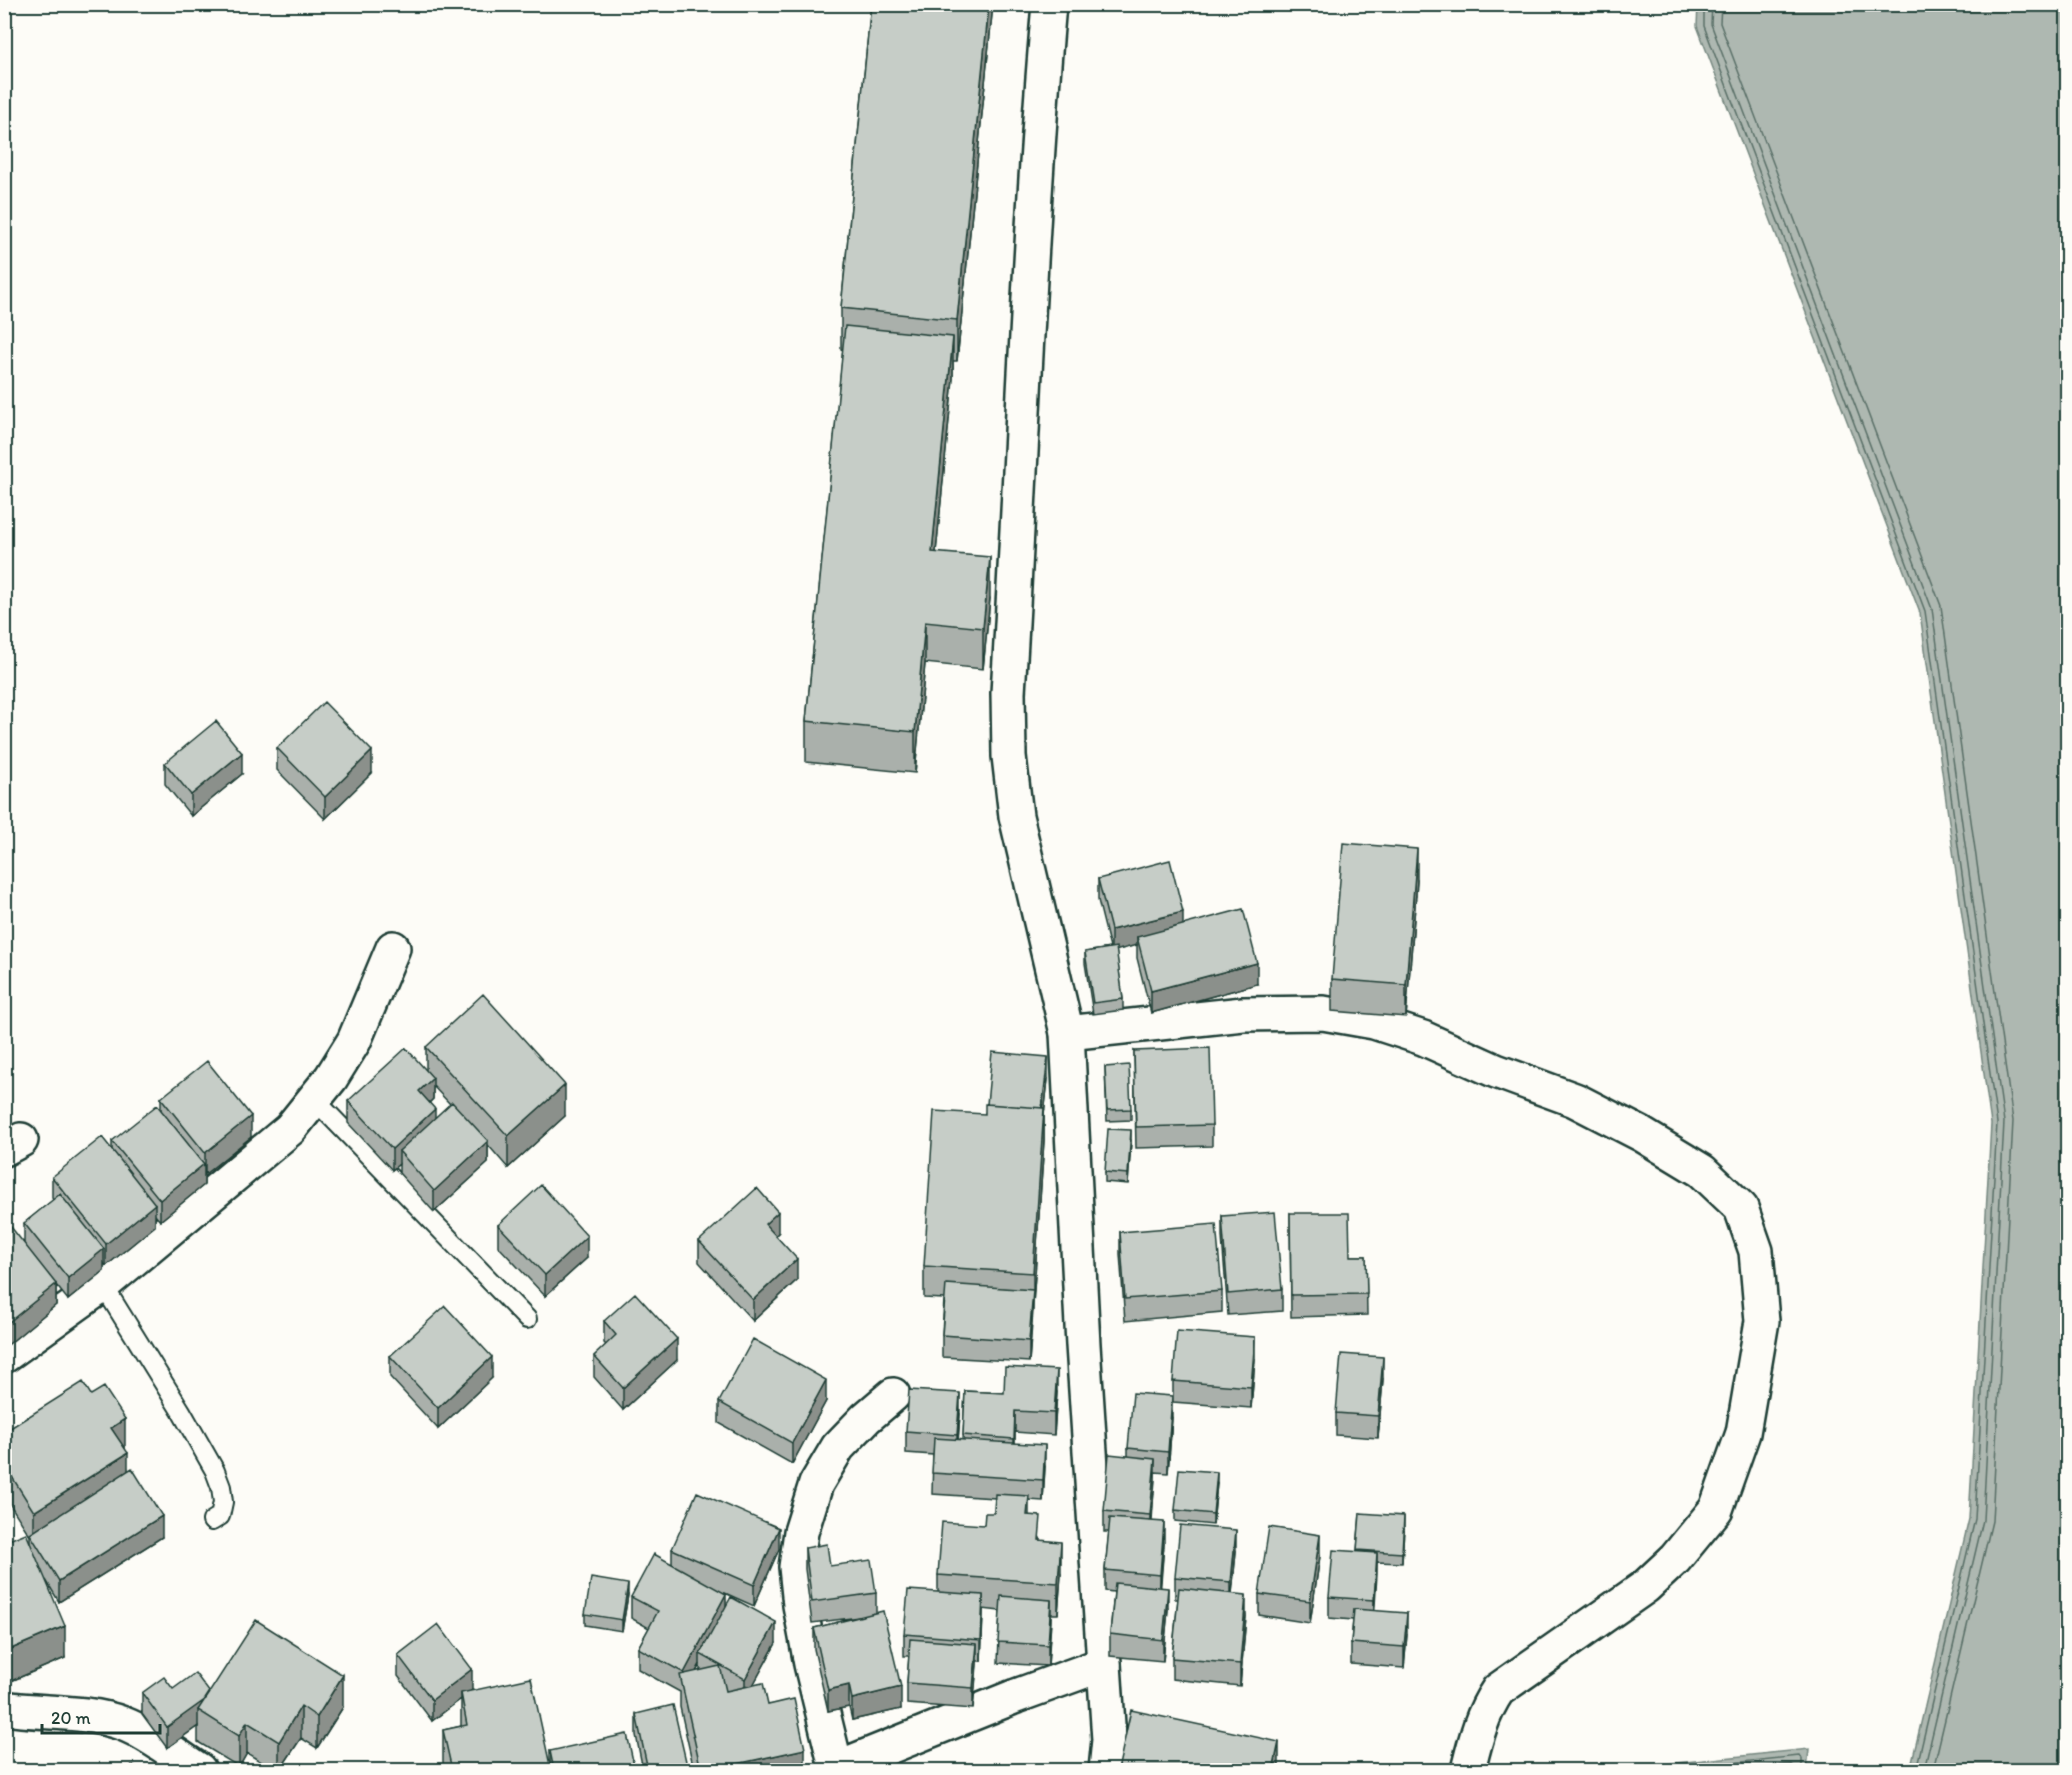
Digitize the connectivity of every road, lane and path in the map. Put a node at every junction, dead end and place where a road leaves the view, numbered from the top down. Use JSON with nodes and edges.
{"nodes":[{"id":1,"x":1049,"y":4,"type":"edge"},
{"id":2,"x":393,"y":948,"type":"dead end"},
{"id":3,"x":1067,"y":1033,"type":"junction"},
{"id":4,"x":315,"y":1100,"type":"junction"},
{"id":5,"x":103,"y":1285,"type":"junction"},
{"id":6,"x":527,"y":1319,"type":"dead end"},
{"id":7,"x":4,"y":1356,"type":"edge"},
{"id":8,"x":893,"y":1395,"type":"dead end"},
{"id":9,"x":213,"y":1521,"type":"dead end"},
{"id":10,"x":1104,"y":1664,"type":"junction"},
{"id":11,"x":4,"y":1708,"type":"edge"},
{"id":12,"x":834,"y":1769,"type":"edge"},
{"id":13,"x":199,"y":1770,"type":"edge"},
{"id":14,"x":1106,"y":1770,"type":"edge"},
{"id":15,"x":1468,"y":1770,"type":"edge"}],
"edges":[{"from":1,"to":3,"type":"street"},
{"from":2,"to":4,"type":"street"},
{"from":3,"to":10,"type":"street"},
{"from":3,"to":15,"type":"street"},
{"from":4,"to":5,"type":"street"},
{"from":4,"to":6,"type":"lane"},
{"from":5,"to":7,"type":"street"},
{"from":5,"to":9,"type":"lane"},
{"from":8,"to":12,"type":"street"},
{"from":10,"to":12,"type":"street"},
{"from":10,"to":14,"type":"street"},
{"from":11,"to":13,"type":"street"}]}
